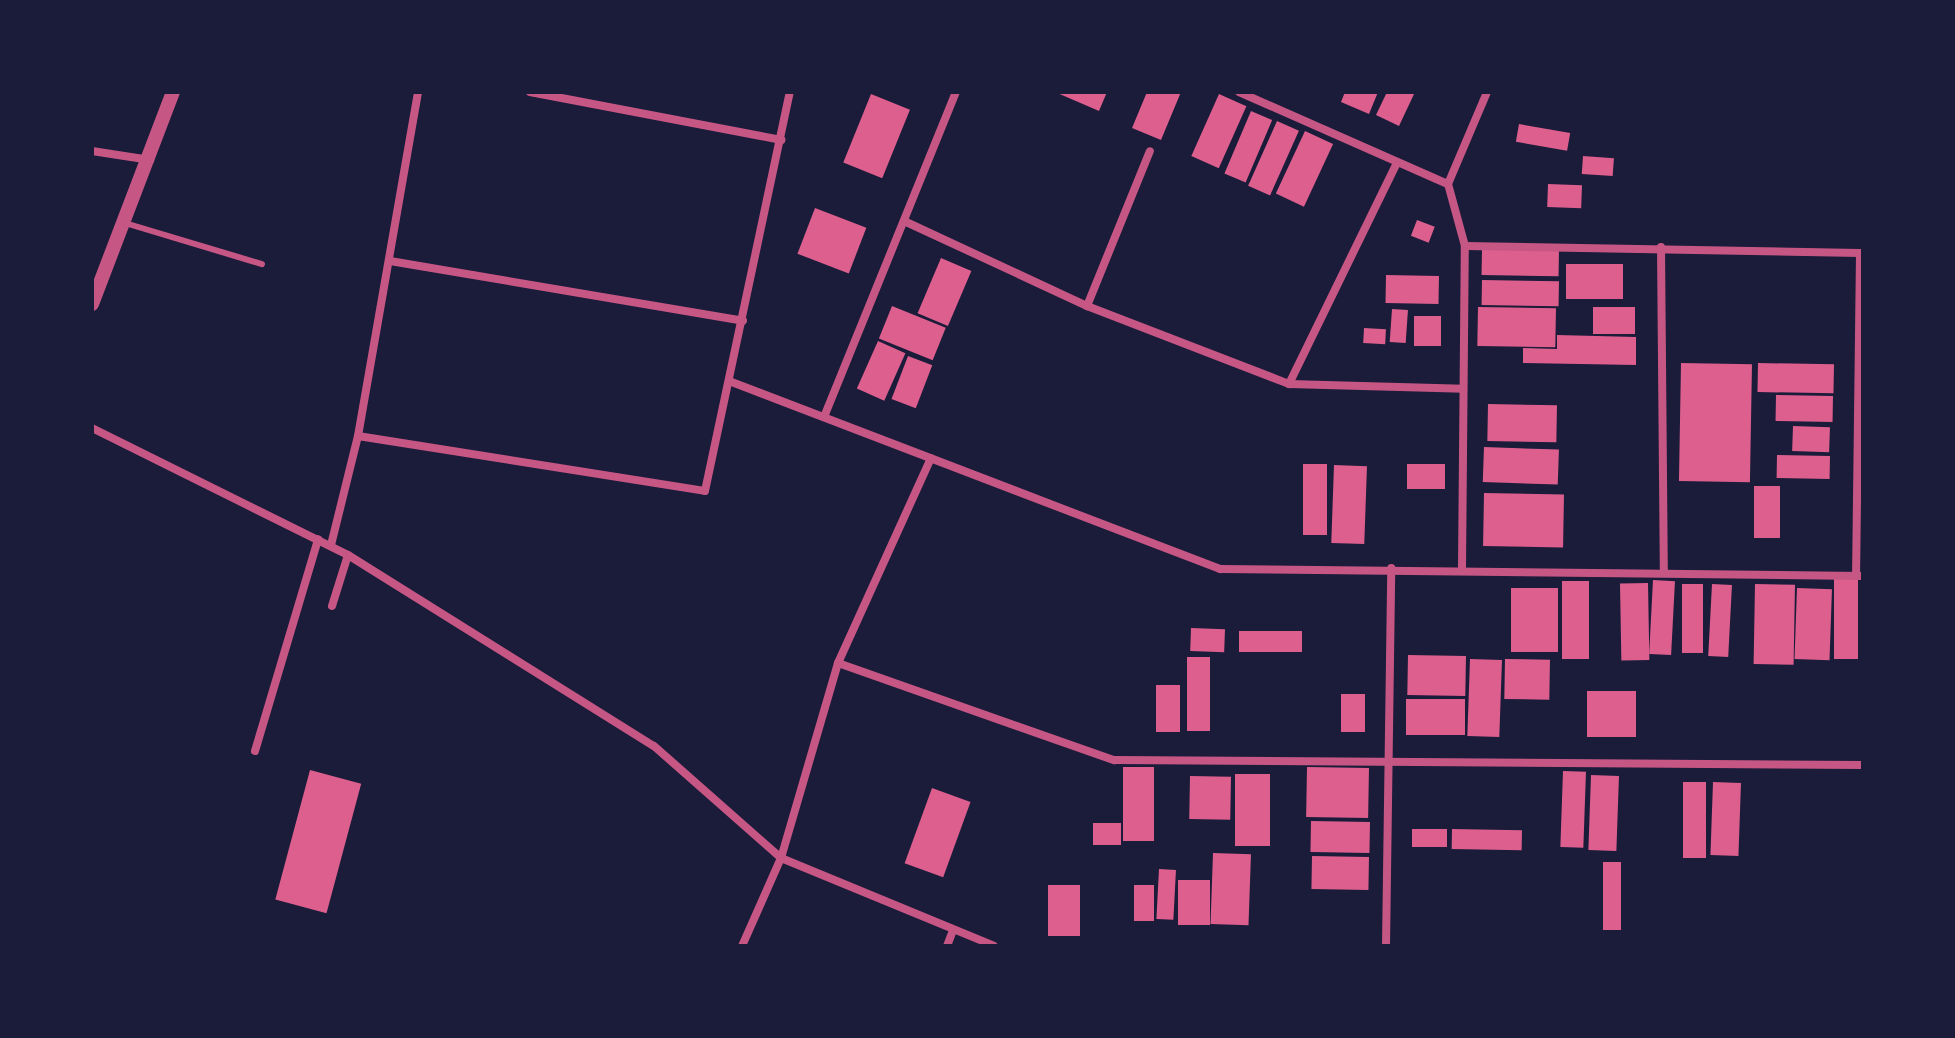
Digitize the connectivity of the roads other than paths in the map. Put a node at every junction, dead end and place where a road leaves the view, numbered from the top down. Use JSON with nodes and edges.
{"nodes":[{"id":1,"x":173,"y":92,"type":"edge"},
{"id":2,"x":418,"y":92,"type":"edge"},
{"id":3,"x":530,"y":92,"type":"edge"},
{"id":4,"x":595,"y":92,"type":"edge"},
{"id":5,"x":790,"y":92,"type":"edge"},
{"id":6,"x":956,"y":92,"type":"edge"},
{"id":7,"x":1239,"y":92,"type":"edge"},
{"id":8,"x":1487,"y":92,"type":"edge"},
{"id":9,"x":593,"y":104,"type":"junction"},
{"id":10,"x":781,"y":140,"type":"junction"},
{"id":11,"x":92,"y":151,"type":"edge"},
{"id":12,"x":1150,"y":151,"type":"dead end"},
{"id":13,"x":151,"y":160,"type":"junction"},
{"id":14,"x":1397,"y":163,"type":"junction"},
{"id":15,"x":1448,"y":184,"type":"junction"},
{"id":16,"x":904,"y":221,"type":"junction"},
{"id":17,"x":125,"y":223,"type":"junction"},
{"id":18,"x":1465,"y":246,"type":"junction"},
{"id":19,"x":1661,"y":247,"type":"junction"},
{"id":20,"x":390,"y":261,"type":"junction"},
{"id":21,"x":262,"y":264,"type":"dead end"},
{"id":22,"x":92,"y":304,"type":"edge"},
{"id":23,"x":1087,"y":306,"type":"junction"},
{"id":24,"x":743,"y":321,"type":"junction"},
{"id":25,"x":729,"y":381,"type":"junction"},
{"id":26,"x":1289,"y":384,"type":"junction"},
{"id":27,"x":1463,"y":389,"type":"junction"},
{"id":28,"x":824,"y":417,"type":"junction"},
{"id":29,"x":92,"y":428,"type":"edge"},
{"id":30,"x":358,"y":436,"type":"junction"},
{"id":31,"x":931,"y":458,"type":"junction"},
{"id":32,"x":318,"y":539,"type":"junction"},
{"id":33,"x":331,"y":545,"type":"junction"},
{"id":34,"x":348,"y":555,"type":"junction"},
{"id":35,"x":1391,"y":568,"type":"junction"},
{"id":36,"x":1462,"y":568,"type":"junction"},
{"id":37,"x":1664,"y":572,"type":"junction"},
{"id":38,"x":1859,"y":576,"type":"edge"},
{"id":39,"x":332,"y":606,"type":"dead end"},
{"id":40,"x":838,"y":663,"type":"junction"},
{"id":41,"x":255,"y":751,"type":"dead end"},
{"id":42,"x":1387,"y":761,"type":"junction"},
{"id":43,"x":1863,"y":765,"type":"edge"},
{"id":44,"x":781,"y":858,"type":"junction"},
{"id":45,"x":953,"y":930,"type":"junction"},
{"id":46,"x":742,"y":946,"type":"edge"},
{"id":47,"x":947,"y":946,"type":"edge"},
{"id":48,"x":994,"y":946,"type":"edge"},
{"id":49,"x":1386,"y":946,"type":"edge"}],
"edges":[{"from":1,"to":13,"type":"street"},
{"from":2,"to":20,"type":"street"},
{"from":3,"to":9,"type":"street"},
{"from":4,"to":9,"type":"street"},
{"from":5,"to":10,"type":"street"},
{"from":6,"to":16,"type":"street"},
{"from":7,"to":14,"type":"street"},
{"from":8,"to":15,"type":"street"},
{"from":9,"to":10,"type":"street"},
{"from":10,"to":24,"type":"street"},
{"from":11,"to":13,"type":"street"},
{"from":12,"to":23,"type":"street"},
{"from":13,"to":17,"type":"street"},
{"from":14,"to":15,"type":"street"},
{"from":14,"to":26,"type":"street"},
{"from":15,"to":18,"type":"street"},
{"from":16,"to":23,"type":"street"},
{"from":16,"to":28,"type":"street"},
{"from":17,"to":21,"type":"lane"},
{"from":17,"to":22,"type":"street"},
{"from":18,"to":19,"type":"street"},
{"from":18,"to":27,"type":"street"},
{"from":19,"to":37,"type":"street"},
{"from":19,"to":38,"type":"street"},
{"from":20,"to":24,"type":"street"},
{"from":20,"to":30,"type":"street"},
{"from":23,"to":26,"type":"street"},
{"from":24,"to":25,"type":"street"},
{"from":25,"to":28,"type":"street"},
{"from":25,"to":30,"type":"street"},
{"from":26,"to":27,"type":"street"},
{"from":27,"to":36,"type":"street"},
{"from":28,"to":31,"type":"street"},
{"from":29,"to":32,"type":"street"},
{"from":30,"to":33,"type":"street"},
{"from":31,"to":35,"type":"street"},
{"from":31,"to":40,"type":"street"},
{"from":32,"to":33,"type":"street"},
{"from":32,"to":41,"type":"street"},
{"from":33,"to":34,"type":"street"},
{"from":34,"to":39,"type":"street"},
{"from":34,"to":44,"type":"street"},
{"from":35,"to":36,"type":"street"},
{"from":35,"to":42,"type":"street"},
{"from":36,"to":37,"type":"street"},
{"from":37,"to":38,"type":"street"},
{"from":40,"to":42,"type":"street"},
{"from":40,"to":44,"type":"street"},
{"from":42,"to":43,"type":"street"},
{"from":42,"to":49,"type":"street"},
{"from":44,"to":45,"type":"street"},
{"from":44,"to":46,"type":"street"},
{"from":45,"to":47,"type":"street"},
{"from":45,"to":48,"type":"street"}]}
